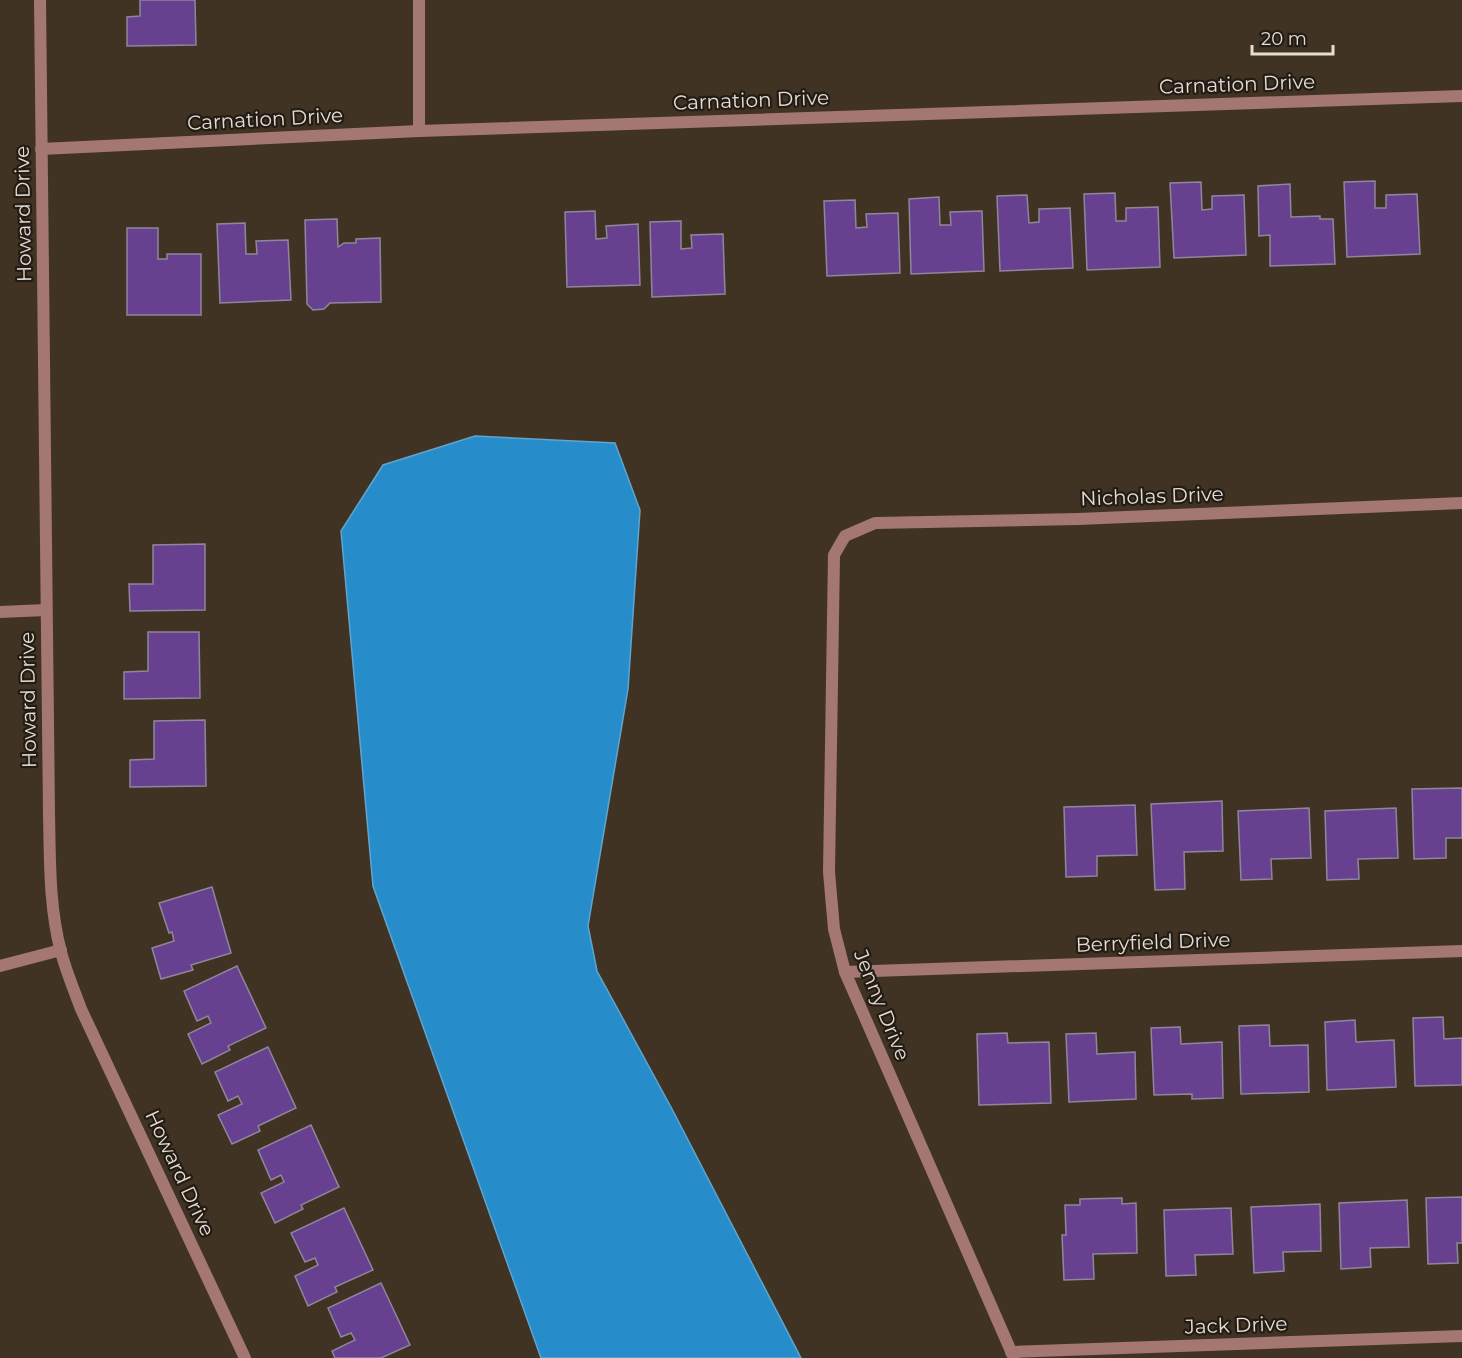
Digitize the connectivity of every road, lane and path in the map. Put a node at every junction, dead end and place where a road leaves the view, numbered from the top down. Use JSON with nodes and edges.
{"nodes":[{"id":1,"x":40,"y":0,"type":"edge"},
{"id":2,"x":419,"y":0,"type":"edge"},
{"id":3,"x":1462,"y":96,"type":"edge"},
{"id":4,"x":419,"y":131,"type":"junction"},
{"id":5,"x":41,"y":149,"type":"junction"},
{"id":6,"x":1462,"y":503,"type":"edge"},
{"id":7,"x":845,"y":536,"type":"joint"},
{"id":8,"x":46,"y":610,"type":"junction"},
{"id":9,"x":0,"y":612,"type":"edge"},
{"id":10,"x":61,"y":950,"type":"junction"},
{"id":11,"x":1462,"y":951,"type":"edge"},
{"id":12,"x":0,"y":966,"type":"edge"},
{"id":13,"x":845,"y":972,"type":"junction"},
{"id":14,"x":1462,"y":1336,"type":"edge"},
{"id":15,"x":1012,"y":1355,"type":"edge"},
{"id":16,"x":245,"y":1358,"type":"edge"}],
"edges":[{"from":1,"to":5,"type":"street","name":"Howard Drive"},
{"from":2,"to":4,"type":"street"},
{"from":3,"to":4,"type":"street","name":"Carnation Drive"},
{"from":4,"to":5,"type":"street","name":"Carnation Drive"},
{"from":5,"to":8,"type":"street","name":"Howard Drive"},
{"from":6,"to":7,"type":"street","name":"Nicholas Drive"},
{"from":7,"to":13,"type":"street","name":"Jenny Drive"},
{"from":8,"to":9,"type":"street"},
{"from":8,"to":10,"type":"street","name":"Howard Drive"},
{"from":10,"to":12,"type":"street"},
{"from":10,"to":16,"type":"street","name":"Howard Drive"},
{"from":11,"to":13,"type":"street","name":"Berryfield Drive"},
{"from":13,"to":15,"type":"street","name":"Jenny Drive"},
{"from":14,"to":15,"type":"street","name":"Jack Drive"}]}
